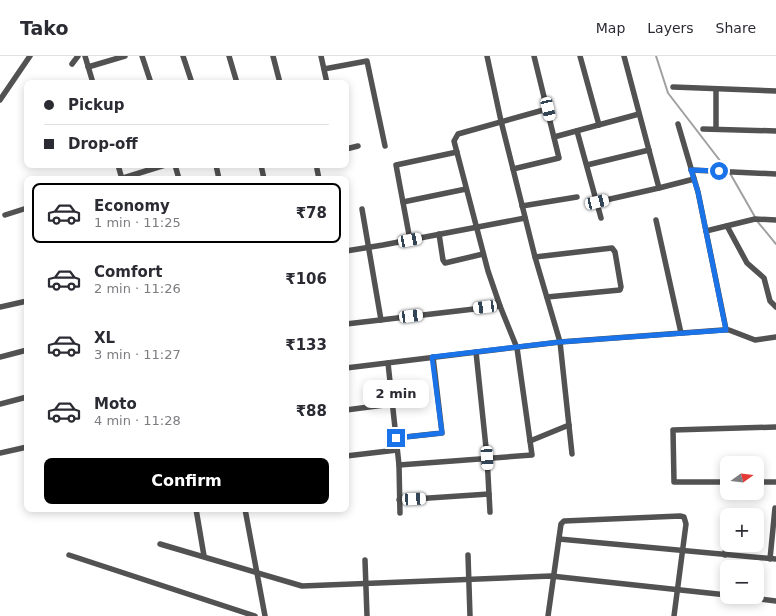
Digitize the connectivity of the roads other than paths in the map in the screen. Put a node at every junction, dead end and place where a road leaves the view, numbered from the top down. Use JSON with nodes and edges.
{"nodes":[{"id":1,"x":30,"y":56,"type":"edge"},
{"id":2,"x":78,"y":56,"type":"edge"},
{"id":3,"x":84,"y":56,"type":"edge"},
{"id":4,"x":125,"y":56,"type":"edge"},
{"id":5,"x":142,"y":56,"type":"edge"},
{"id":6,"x":183,"y":56,"type":"edge"},
{"id":7,"x":229,"y":56,"type":"edge"},
{"id":8,"x":273,"y":56,"type":"edge"},
{"id":9,"x":321,"y":56,"type":"edge"},
{"id":10,"x":487,"y":56,"type":"edge"},
{"id":11,"x":534,"y":56,"type":"edge"},
{"id":12,"x":580,"y":56,"type":"edge"},
{"id":13,"x":624,"y":56,"type":"edge"},
{"id":14,"x":72,"y":64,"type":"dead end"},
{"id":15,"x":88,"y":67,"type":"junction"},
{"id":16,"x":324,"y":69,"type":"junction"},
{"id":17,"x":92,"y":80,"type":"edge"},
{"id":18,"x":150,"y":80,"type":"edge"},
{"id":19,"x":191,"y":80,"type":"edge"},
{"id":20,"x":236,"y":80,"type":"edge"},
{"id":21,"x":279,"y":80,"type":"edge"},
{"id":22,"x":326,"y":80,"type":"edge"},
{"id":23,"x":673,"y":87,"type":"dead end"},
{"id":24,"x":716,"y":89,"type":"junction"},
{"id":25,"x":776,"y":91,"type":"edge"},
{"id":26,"x":0,"y":100,"type":"edge"},
{"id":27,"x":548,"y":109,"type":"junction"},
{"id":28,"x":639,"y":114,"type":"junction"},
{"id":29,"x":501,"y":121,"type":"junction"},
{"id":30,"x":678,"y":124,"type":"dead end"},
{"id":31,"x":599,"y":125,"type":"junction"},
{"id":32,"x":703,"y":129,"type":"dead end"},
{"id":33,"x":716,"y":129,"type":"junction"},
{"id":34,"x":577,"y":131,"type":"junction"},
{"id":35,"x":776,"y":131,"type":"edge"},
{"id":36,"x":554,"y":137,"type":"junction"},
{"id":37,"x":358,"y":146,"type":"dead end"},
{"id":38,"x":385,"y":146,"type":"dead end"},
{"id":39,"x":349,"y":148,"type":"edge"},
{"id":40,"x":649,"y":150,"type":"junction"},
{"id":41,"x":457,"y":152,"type":"junction"},
{"id":42,"x":587,"y":165,"type":"junction"},
{"id":43,"x":156,"y":168,"type":"edge"},
{"id":44,"x":317,"y":169,"type":"dead end"},
{"id":45,"x":513,"y":169,"type":"junction"},
{"id":46,"x":691,"y":170,"type":"junction"},
{"id":47,"x":776,"y":174,"type":"edge"},
{"id":48,"x":130,"y":176,"type":"edge"},
{"id":49,"x":318,"y":176,"type":"edge"},
{"id":50,"x":694,"y":179,"type":"junction"},
{"id":51,"x":659,"y":188,"type":"junction"},
{"id":52,"x":466,"y":189,"type":"junction"},
{"id":53,"x":577,"y":197,"type":"dead end"},
{"id":54,"x":403,"y":202,"type":"junction"},
{"id":55,"x":597,"y":202,"type":"junction"},
{"id":56,"x":522,"y":206,"type":"junction"},
{"id":57,"x":24,"y":209,"type":"edge"},
{"id":58,"x":362,"y":209,"type":"dead end"},
{"id":59,"x":5,"y":215,"type":"dead end"},
{"id":60,"x":525,"y":218,"type":"junction"},
{"id":61,"x":601,"y":218,"type":"dead end"},
{"id":62,"x":656,"y":220,"type":"dead end"},
{"id":63,"x":776,"y":220,"type":"edge"},
{"id":64,"x":727,"y":226,"type":"junction"},
{"id":65,"x":476,"y":227,"type":"junction"},
{"id":66,"x":706,"y":231,"type":"junction"},
{"id":67,"x":439,"y":234,"type":"junction"},
{"id":68,"x":410,"y":240,"type":"junction"},
{"id":69,"x":369,"y":248,"type":"junction"},
{"id":70,"x":349,"y":251,"type":"edge"},
{"id":71,"x":483,"y":254,"type":"junction"},
{"id":72,"x":535,"y":257,"type":"junction"},
{"id":73,"x":547,"y":297,"type":"junction"},
{"id":74,"x":24,"y":302,"type":"edge"},
{"id":75,"x":500,"y":306,"type":"junction"},
{"id":76,"x":0,"y":307,"type":"edge"},
{"id":77,"x":776,"y":307,"type":"edge"},
{"id":78,"x":381,"y":320,"type":"junction"},
{"id":79,"x":349,"y":324,"type":"edge"},
{"id":80,"x":726,"y":330,"type":"junction"},
{"id":81,"x":682,"y":333,"type":"junction"},
{"id":82,"x":776,"y":337,"type":"edge"},
{"id":83,"x":560,"y":342,"type":"junction"},
{"id":84,"x":517,"y":348,"type":"junction"},
{"id":85,"x":24,"y":351,"type":"edge"},
{"id":86,"x":476,"y":352,"type":"junction"},
{"id":87,"x":0,"y":357,"type":"edge"},
{"id":88,"x":432,"y":357,"type":"junction"},
{"id":89,"x":388,"y":363,"type":"junction"},
{"id":90,"x":349,"y":368,"type":"edge"},
{"id":91,"x":24,"y":398,"type":"edge"},
{"id":92,"x":0,"y":404,"type":"edge"},
{"id":93,"x":392,"y":404,"type":"junction"},
{"id":94,"x":349,"y":410,"type":"edge"},
{"id":95,"x":569,"y":425,"type":"junction"},
{"id":96,"x":776,"y":427,"type":"edge"},
{"id":97,"x":396,"y":438,"type":"junction"},
{"id":98,"x":530,"y":441,"type":"junction"},
{"id":99,"x":24,"y":448,"type":"edge"},
{"id":100,"x":397,"y":450,"type":"junction"},
{"id":101,"x":0,"y":452,"type":"edge"},
{"id":102,"x":572,"y":454,"type":"dead end"},
{"id":103,"x":349,"y":456,"type":"edge"},
{"id":104,"x":487,"y":458,"type":"junction"},
{"id":105,"x":399,"y":465,"type":"junction"},
{"id":106,"x":720,"y":482,"type":"edge"},
{"id":107,"x":764,"y":482,"type":"edge"},
{"id":108,"x":776,"y":482,"type":"edge"},
{"id":109,"x":489,"y":494,"type":"junction"},
{"id":110,"x":399,"y":500,"type":"junction"},
{"id":111,"x":775,"y":508,"type":"edge"},
{"id":112,"x":197,"y":512,"type":"edge"},
{"id":113,"x":246,"y":512,"type":"edge"},
{"id":114,"x":490,"y":512,"type":"dead end"},
{"id":115,"x":400,"y":513,"type":"dead end"},
{"id":116,"x":559,"y":539,"type":"junction"},
{"id":117,"x":160,"y":544,"type":"dead end"},
{"id":118,"x":682,"y":551,"type":"junction"},
{"id":119,"x":468,"y":554,"type":"dead end"},
{"id":120,"x":725,"y":554,"type":"joint"},
{"id":121,"x":69,"y":555,"type":"dead end"},
{"id":122,"x":204,"y":556,"type":"junction"},
{"id":123,"x":773,"y":559,"type":"edge"},
{"id":124,"x":365,"y":560,"type":"dead end"},
{"id":125,"x":256,"y":573,"type":"junction"},
{"id":126,"x":554,"y":576,"type":"junction"},
{"id":127,"x":469,"y":580,"type":"junction"},
{"id":128,"x":366,"y":584,"type":"junction"},
{"id":129,"x":677,"y":590,"type":"junction"},
{"id":130,"x":720,"y":594,"type":"edge"},
{"id":131,"x":764,"y":599,"type":"edge"},
{"id":132,"x":776,"y":600,"type":"edge"},
{"id":133,"x":254,"y":616,"type":"edge"},
{"id":134,"x":265,"y":616,"type":"edge"},
{"id":135,"x":367,"y":616,"type":"edge"},
{"id":136,"x":470,"y":616,"type":"edge"},
{"id":137,"x":548,"y":616,"type":"edge"},
{"id":138,"x":674,"y":616,"type":"edge"}],
"edges":[{"from":1,"to":26,"type":"street"},
{"from":2,"to":14,"type":"street"},
{"from":3,"to":15,"type":"street"},
{"from":4,"to":15,"type":"street"},
{"from":5,"to":18,"type":"street"},
{"from":6,"to":19,"type":"street"},
{"from":7,"to":20,"type":"street"},
{"from":8,"to":21,"type":"street"},
{"from":9,"to":16,"type":"street"},
{"from":10,"to":29,"type":"street"},
{"from":11,"to":27,"type":"street"},
{"from":12,"to":31,"type":"street"},
{"from":13,"to":28,"type":"street"},
{"from":15,"to":17,"type":"street"},
{"from":16,"to":22,"type":"street"},
{"from":16,"to":38,"type":"street"},
{"from":23,"to":24,"type":"street"},
{"from":24,"to":25,"type":"street"},
{"from":24,"to":33,"type":"street"},
{"from":27,"to":29,"type":"street"},
{"from":27,"to":36,"type":"street"},
{"from":28,"to":31,"type":"street"},
{"from":28,"to":40,"type":"street"},
{"from":29,"to":41,"type":"street"},
{"from":29,"to":45,"type":"street"},
{"from":30,"to":46,"type":"street"},
{"from":31,"to":34,"type":"street"},
{"from":32,"to":33,"type":"street"},
{"from":33,"to":35,"type":"street"},
{"from":34,"to":36,"type":"street"},
{"from":34,"to":42,"type":"street"},
{"from":36,"to":45,"type":"street"},
{"from":37,"to":39,"type":"street"},
{"from":40,"to":42,"type":"street"},
{"from":40,"to":51,"type":"street"},
{"from":41,"to":52,"type":"street"},
{"from":41,"to":54,"type":"street"},
{"from":42,"to":55,"type":"street"},
{"from":43,"to":48,"type":"street"},
{"from":44,"to":49,"type":"street"},
{"from":45,"to":56,"type":"street"},
{"from":46,"to":47,"type":"street"},
{"from":46,"to":50,"type":"street"},
{"from":50,"to":51,"type":"street"},
{"from":50,"to":66,"type":"street"},
{"from":51,"to":55,"type":"street"},
{"from":52,"to":54,"type":"street"},
{"from":52,"to":65,"type":"street"},
{"from":53,"to":56,"type":"street"},
{"from":54,"to":68,"type":"street"},
{"from":55,"to":61,"type":"street"},
{"from":56,"to":60,"type":"street"},
{"from":57,"to":59,"type":"street"},
{"from":58,"to":69,"type":"street"},
{"from":60,"to":65,"type":"street"},
{"from":60,"to":72,"type":"street"},
{"from":62,"to":81,"type":"street"},
{"from":63,"to":64,"type":"street"},
{"from":64,"to":66,"type":"street"},
{"from":64,"to":77,"type":"street"},
{"from":65,"to":67,"type":"street"},
{"from":65,"to":71,"type":"street"},
{"from":66,"to":80,"type":"street"},
{"from":67,"to":68,"type":"street"},
{"from":67,"to":71,"type":"street"},
{"from":68,"to":69,"type":"street"},
{"from":69,"to":70,"type":"street"},
{"from":69,"to":78,"type":"street"},
{"from":71,"to":75,"type":"street"},
{"from":72,"to":73,"type":"street"},
{"from":72,"to":73,"type":"street"},
{"from":73,"to":83,"type":"street"},
{"from":74,"to":76,"type":"street"},
{"from":75,"to":78,"type":"street"},
{"from":75,"to":84,"type":"street"},
{"from":78,"to":79,"type":"street"},
{"from":80,"to":81,"type":"street"},
{"from":80,"to":82,"type":"street"},
{"from":81,"to":83,"type":"street"},
{"from":83,"to":84,"type":"street"},
{"from":83,"to":95,"type":"street"},
{"from":84,"to":86,"type":"street"},
{"from":84,"to":98,"type":"street"},
{"from":85,"to":87,"type":"street"},
{"from":86,"to":88,"type":"street"},
{"from":86,"to":104,"type":"street"},
{"from":88,"to":89,"type":"street"},
{"from":88,"to":97,"type":"street"},
{"from":89,"to":90,"type":"street"},
{"from":89,"to":93,"type":"street"},
{"from":91,"to":92,"type":"street"},
{"from":93,"to":94,"type":"street"},
{"from":93,"to":97,"type":"street"},
{"from":95,"to":98,"type":"street"},
{"from":95,"to":102,"type":"street"},
{"from":96,"to":106,"type":"street"},
{"from":97,"to":100,"type":"street"},
{"from":98,"to":104,"type":"street"},
{"from":99,"to":101,"type":"street"},
{"from":100,"to":103,"type":"street"},
{"from":100,"to":105,"type":"street"},
{"from":104,"to":105,"type":"street"},
{"from":104,"to":109,"type":"street"},
{"from":105,"to":110,"type":"street"},
{"from":107,"to":108,"type":"street"},
{"from":109,"to":110,"type":"street"},
{"from":109,"to":114,"type":"street"},
{"from":110,"to":115,"type":"street"},
{"from":111,"to":123,"type":"street"},
{"from":112,"to":122,"type":"street"},
{"from":113,"to":125,"type":"street"},
{"from":116,"to":118,"type":"street"},
{"from":116,"to":118,"type":"street"},
{"from":116,"to":126,"type":"street"},
{"from":117,"to":122,"type":"street"},
{"from":118,"to":120,"type":"street"},
{"from":118,"to":129,"type":"street"},
{"from":119,"to":127,"type":"street"},
{"from":120,"to":123,"type":"street"},
{"from":121,"to":133,"type":"street"},
{"from":122,"to":125,"type":"street"},
{"from":124,"to":128,"type":"street"},
{"from":125,"to":128,"type":"street"},
{"from":125,"to":134,"type":"street"},
{"from":126,"to":127,"type":"street"},
{"from":126,"to":129,"type":"street"},
{"from":126,"to":137,"type":"street"},
{"from":127,"to":128,"type":"street"},
{"from":127,"to":136,"type":"street"},
{"from":128,"to":135,"type":"street"},
{"from":129,"to":130,"type":"street"},
{"from":129,"to":138,"type":"street"},
{"from":131,"to":132,"type":"street"}]}
